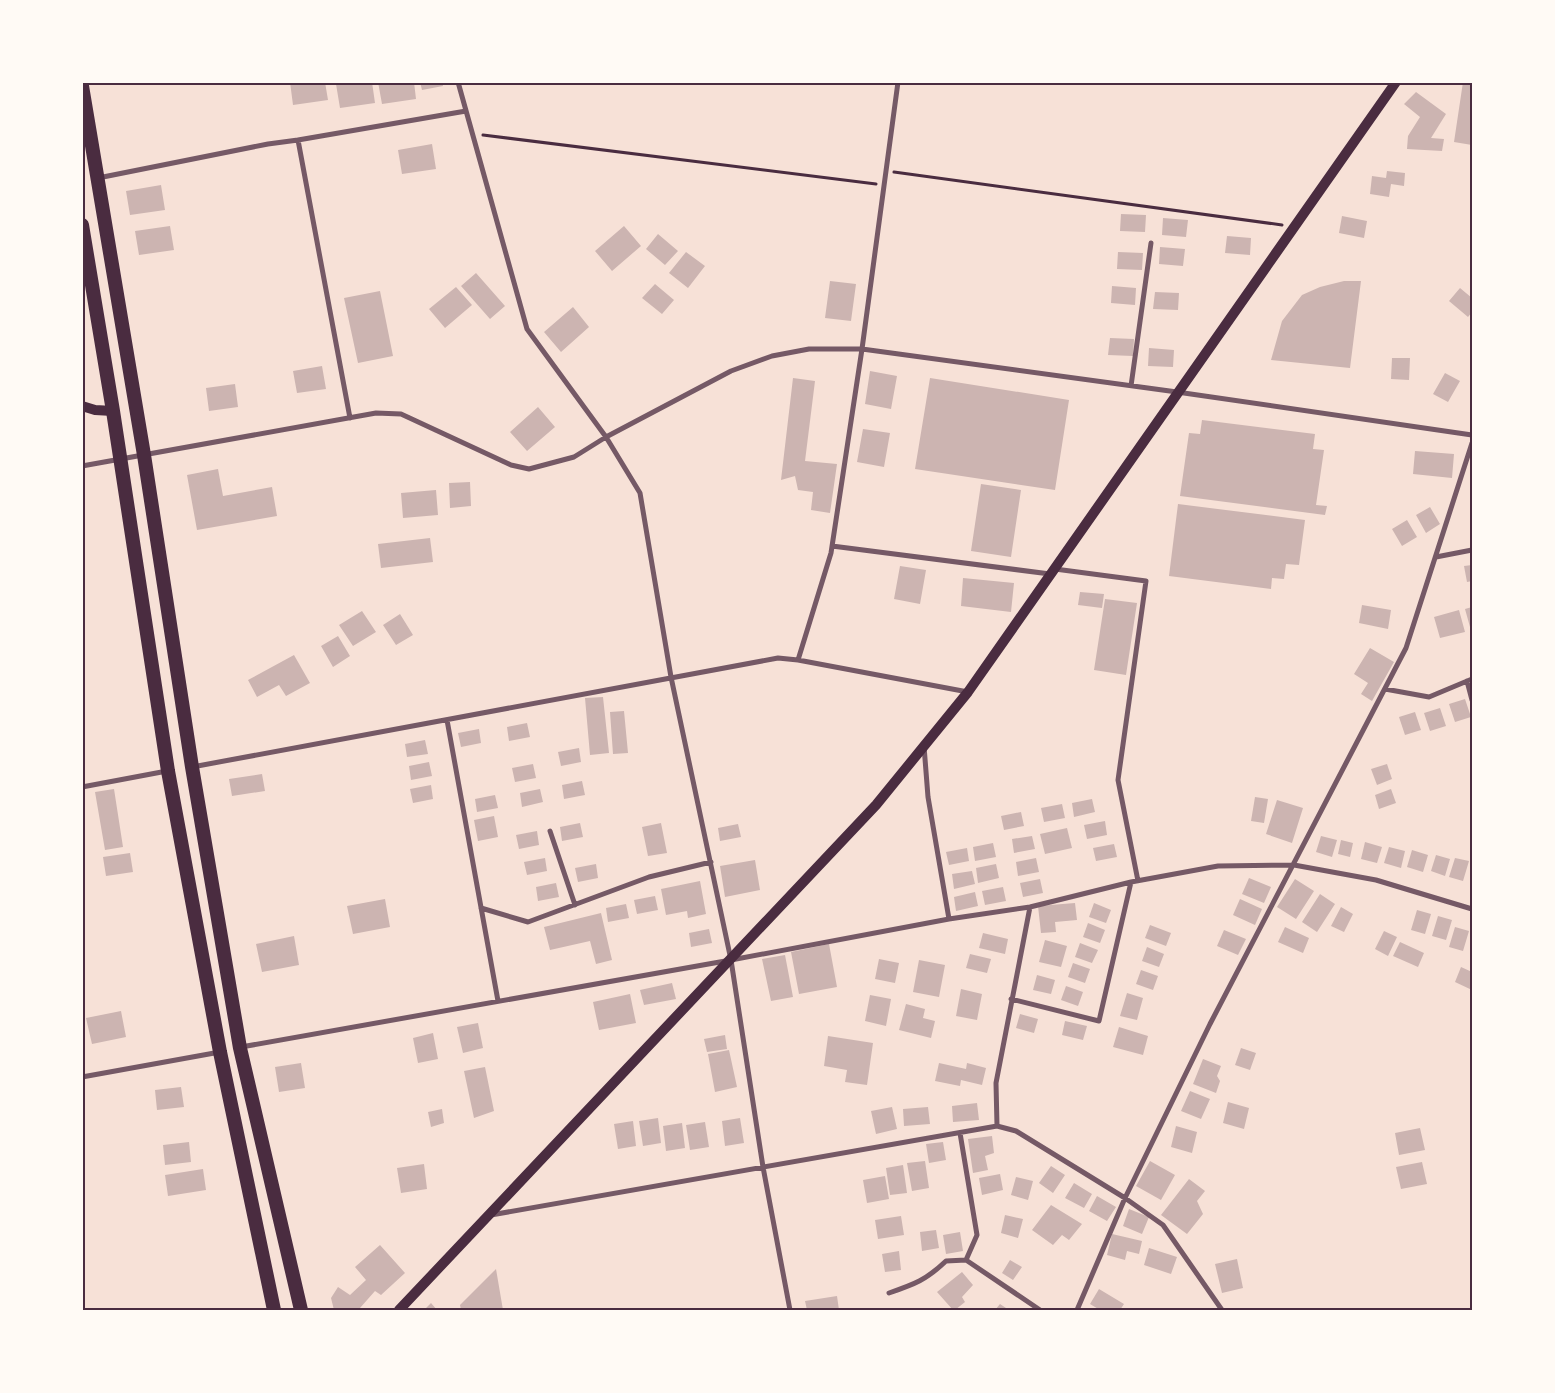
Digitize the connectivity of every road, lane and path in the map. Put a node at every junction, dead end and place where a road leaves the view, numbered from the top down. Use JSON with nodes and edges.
{"nodes":[{"id":1,"x":458,"y":82,"type":"edge"},
{"id":2,"x":898,"y":82,"type":"edge"},
{"id":3,"x":1396,"y":82,"type":"edge"},
{"id":4,"x":82,"y":86,"type":"edge"},
{"id":5,"x":466,"y":111,"type":"junction"},
{"id":6,"x":472,"y":134,"type":"junction"},
{"id":7,"x":298,"y":140,"type":"junction"},
{"id":8,"x":886,"y":171,"type":"junction"},
{"id":9,"x":97,"y":178,"type":"junction"},
{"id":10,"x":884,"y":185,"type":"junction"},
{"id":11,"x":82,"y":225,"type":"edge"},
{"id":12,"x":1294,"y":227,"type":"junction"},
{"id":13,"x":1151,"y":243,"type":"dead end"},
{"id":14,"x":862,"y":349,"type":"junction"},
{"id":15,"x":1131,"y":386,"type":"junction"},
{"id":16,"x":1177,"y":392,"type":"junction"},
{"id":17,"x":82,"y":406,"type":"edge"},
{"id":18,"x":113,"y":411,"type":"junction"},
{"id":19,"x":350,"y":418,"type":"junction"},
{"id":20,"x":1472,"y":435,"type":"edge"},
{"id":21,"x":606,"y":437,"type":"junction"},
{"id":22,"x":1472,"y":443,"type":"edge"},
{"id":23,"x":144,"y":455,"type":"junction"},
{"id":24,"x":119,"y":459,"type":"junction"},
{"id":25,"x":82,"y":466,"type":"edge"},
{"id":26,"x":832,"y":546,"type":"junction"},
{"id":27,"x":1472,"y":550,"type":"edge"},
{"id":28,"x":1436,"y":557,"type":"junction"},
{"id":29,"x":1053,"y":571,"type":"junction"},
{"id":30,"x":798,"y":660,"type":"junction"},
{"id":31,"x":671,"y":677,"type":"junction"},
{"id":32,"x":1470,"y":680,"type":"edge"},
{"id":33,"x":1385,"y":689,"type":"junction"},
{"id":34,"x":968,"y":692,"type":"junction"},
{"id":35,"x":1472,"y":700,"type":"edge"},
{"id":36,"x":447,"y":720,"type":"junction"},
{"id":37,"x":924,"y":745,"type":"junction"},
{"id":38,"x":192,"y":767,"type":"junction"},
{"id":39,"x":168,"y":771,"type":"junction"},
{"id":40,"x":82,"y":786,"type":"edge"},
{"id":41,"x":550,"y":831,"type":"dead end"},
{"id":42,"x":711,"y":862,"type":"junction"},
{"id":43,"x":1294,"y":865,"type":"junction"},
{"id":44,"x":1138,"y":881,"type":"junction"},
{"id":45,"x":1131,"y":882,"type":"junction"},
{"id":46,"x":574,"y":905,"type":"junction"},
{"id":47,"x":1030,"y":907,"type":"junction"},
{"id":48,"x":481,"y":908,"type":"junction"},
{"id":49,"x":1472,"y":909,"type":"edge"},
{"id":50,"x":949,"y":919,"type":"junction"},
{"id":51,"x":731,"y":960,"type":"junction"},
{"id":52,"x":1012,"y":999,"type":"junction"},
{"id":53,"x":498,"y":1001,"type":"junction"},
{"id":54,"x":240,"y":1048,"type":"junction"},
{"id":55,"x":220,"y":1052,"type":"junction"},
{"id":56,"x":82,"y":1077,"type":"edge"},
{"id":57,"x":997,"y":1126,"type":"junction"},
{"id":58,"x":960,"y":1133,"type":"junction"},
{"id":59,"x":763,"y":1168,"type":"junction"},
{"id":60,"x":1125,"y":1198,"type":"junction"},
{"id":61,"x":490,"y":1215,"type":"junction"},
{"id":62,"x":966,"y":1260,"type":"junction"},
{"id":63,"x":889,"y":1293,"type":"dead end"},
{"id":64,"x":274,"y":1310,"type":"edge"},
{"id":65,"x":301,"y":1310,"type":"edge"},
{"id":66,"x":400,"y":1310,"type":"edge"},
{"id":67,"x":790,"y":1310,"type":"edge"},
{"id":68,"x":1040,"y":1310,"type":"edge"},
{"id":69,"x":1077,"y":1310,"type":"edge"},
{"id":70,"x":1222,"y":1310,"type":"edge"}],
"edges":[{"from":1,"to":5,"type":"street"},
{"from":2,"to":8,"type":"street"},
{"from":3,"to":12,"type":"main road"},
{"from":4,"to":9,"type":"highway"},
{"from":5,"to":6,"type":"street"},
{"from":5,"to":7,"type":"street"},
{"from":6,"to":10,"type":"path"},
{"from":6,"to":21,"type":"street"},
{"from":7,"to":9,"type":"street"},
{"from":7,"to":19,"type":"street"},
{"from":8,"to":10,"type":"street"},
{"from":8,"to":12,"type":"path"},
{"from":9,"to":23,"type":"highway"},
{"from":10,"to":14,"type":"street"},
{"from":11,"to":18,"type":"highway"},
{"from":12,"to":16,"type":"main road"},
{"from":13,"to":15,"type":"street"},
{"from":14,"to":15,"type":"street"},
{"from":14,"to":21,"type":"street"},
{"from":14,"to":26,"type":"street"},
{"from":15,"to":16,"type":"street"},
{"from":16,"to":20,"type":"street"},
{"from":16,"to":29,"type":"main road"},
{"from":17,"to":18,"type":"main road"},
{"from":18,"to":24,"type":"highway"},
{"from":19,"to":21,"type":"street"},
{"from":19,"to":23,"type":"street"},
{"from":21,"to":31,"type":"street"},
{"from":22,"to":28,"type":"street"},
{"from":23,"to":24,"type":"street"},
{"from":23,"to":38,"type":"highway"},
{"from":24,"to":25,"type":"street"},
{"from":24,"to":39,"type":"highway"},
{"from":26,"to":29,"type":"street"},
{"from":26,"to":30,"type":"street"},
{"from":27,"to":28,"type":"street"},
{"from":28,"to":33,"type":"street"},
{"from":29,"to":34,"type":"main road"},
{"from":29,"to":44,"type":"street"},
{"from":30,"to":31,"type":"street"},
{"from":30,"to":34,"type":"street"},
{"from":31,"to":36,"type":"street"},
{"from":31,"to":42,"type":"street"},
{"from":32,"to":33,"type":"street"},
{"from":32,"to":35,"type":"street"},
{"from":33,"to":43,"type":"street"},
{"from":34,"to":37,"type":"main road"},
{"from":36,"to":38,"type":"street"},
{"from":36,"to":48,"type":"street"},
{"from":37,"to":50,"type":"street"},
{"from":37,"to":51,"type":"main road"},
{"from":38,"to":54,"type":"highway"},
{"from":39,"to":40,"type":"street"},
{"from":39,"to":55,"type":"highway"},
{"from":41,"to":46,"type":"street"},
{"from":42,"to":46,"type":"street"},
{"from":42,"to":51,"type":"street"},
{"from":43,"to":44,"type":"street"},
{"from":43,"to":49,"type":"street"},
{"from":43,"to":60,"type":"street"},
{"from":44,"to":45,"type":"street"},
{"from":45,"to":47,"type":"street"},
{"from":45,"to":52,"type":"street"},
{"from":46,"to":48,"type":"street"},
{"from":47,"to":50,"type":"street"},
{"from":47,"to":52,"type":"street"},
{"from":48,"to":53,"type":"street"},
{"from":50,"to":51,"type":"street"},
{"from":51,"to":53,"type":"street"},
{"from":51,"to":59,"type":"street"},
{"from":51,"to":61,"type":"main road"},
{"from":52,"to":57,"type":"street"},
{"from":53,"to":54,"type":"street"},
{"from":54,"to":65,"type":"highway"},
{"from":55,"to":56,"type":"street"},
{"from":55,"to":64,"type":"highway"},
{"from":57,"to":58,"type":"street"},
{"from":57,"to":60,"type":"street"},
{"from":58,"to":59,"type":"street"},
{"from":58,"to":62,"type":"street"},
{"from":59,"to":61,"type":"street"},
{"from":59,"to":67,"type":"street"},
{"from":60,"to":69,"type":"street"},
{"from":60,"to":70,"type":"street"},
{"from":61,"to":66,"type":"main road"},
{"from":62,"to":63,"type":"street"},
{"from":62,"to":68,"type":"street"}]}
